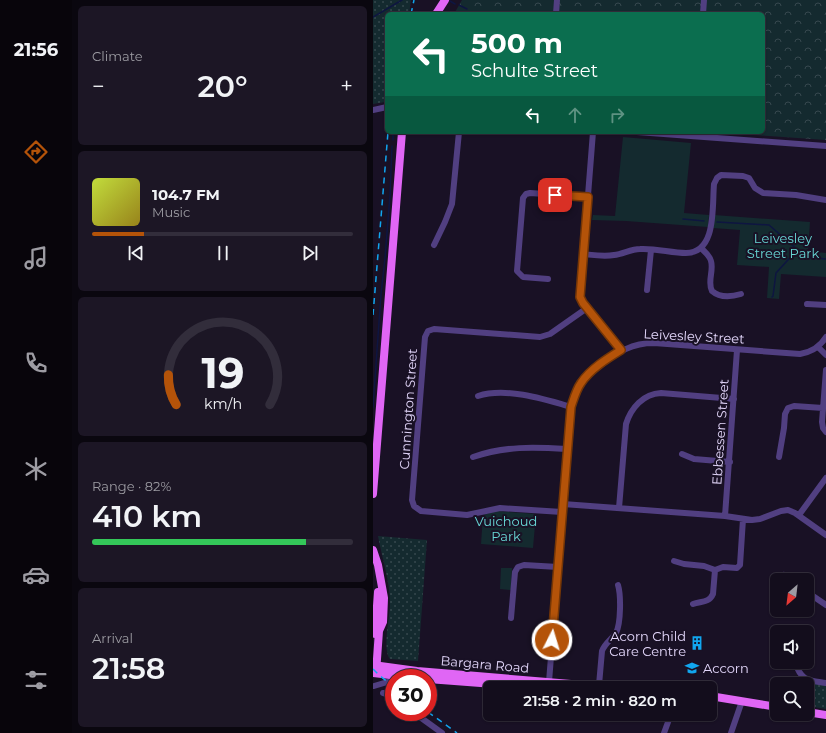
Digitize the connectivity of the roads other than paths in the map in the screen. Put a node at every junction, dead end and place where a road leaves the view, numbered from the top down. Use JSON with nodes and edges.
{"nodes":[{"id":1,"x":445,"y":0,"type":"edge"},
{"id":2,"x":557,"y":0,"type":"edge"},
{"id":3,"x":704,"y":0,"type":"edge"},
{"id":4,"x":437,"y":12,"type":"edge"},
{"id":5,"x":556,"y":12,"type":"edge"},
{"id":6,"x":703,"y":12,"type":"edge"},
{"id":7,"x":385,"y":107,"type":"edge"},
{"id":8,"x":373,"y":110,"type":"edge"},
{"id":9,"x":402,"y":134,"type":"edge"},
{"id":10,"x":459,"y":134,"type":"edge"},
{"id":11,"x":593,"y":134,"type":"edge"},
{"id":12,"x":694,"y":134,"type":"edge"},
{"id":13,"x":826,"y":146,"type":"edge"},
{"id":14,"x":588,"y":197,"type":"junction"},
{"id":15,"x":826,"y":200,"type":"edge"},
{"id":16,"x":434,"y":245,"type":"dead end"},
{"id":17,"x":701,"y":248,"type":"junction"},
{"id":18,"x":651,"y":250,"type":"junction"},
{"id":19,"x":583,"y":254,"type":"junction"},
{"id":20,"x":548,"y":278,"type":"dead end"},
{"id":21,"x":647,"y":290,"type":"dead end"},
{"id":22,"x":712,"y":291,"type":"junction"},
{"id":23,"x":741,"y":294,"type":"dead end"},
{"id":24,"x":706,"y":295,"type":"dead end"},
{"id":25,"x":807,"y":304,"type":"dead end"},
{"id":26,"x":826,"y":305,"type":"edge"},
{"id":27,"x":587,"y":308,"type":"junction"},
{"id":28,"x":826,"y":336,"type":"edge"},
{"id":29,"x":818,"y":347,"type":"junction"},
{"id":30,"x":621,"y":350,"type":"junction"},
{"id":31,"x":737,"y":350,"type":"junction"},
{"id":32,"x":826,"y":355,"type":"edge"},
{"id":33,"x":826,"y":370,"type":"edge"},
{"id":34,"x":478,"y":396,"type":"dead end"},
{"id":35,"x":734,"y":400,"type":"junction"},
{"id":36,"x":571,"y":407,"type":"junction"},
{"id":37,"x":823,"y":408,"type":"junction"},
{"id":38,"x":826,"y":432,"type":"edge"},
{"id":39,"x":567,"y":450,"type":"junction"},
{"id":40,"x":682,"y":454,"type":"dead end"},
{"id":41,"x":473,"y":457,"type":"dead end"},
{"id":42,"x":779,"y":457,"type":"dead end"},
{"id":43,"x":730,"y":462,"type":"junction"},
{"id":44,"x":826,"y":478,"type":"edge"},
{"id":45,"x":373,"y":494,"type":"edge"},
{"id":46,"x":563,"y":504,"type":"junction"},
{"id":47,"x":619,"y":508,"type":"junction"},
{"id":48,"x":562,"y":512,"type":"junction"},
{"id":49,"x":799,"y":515,"type":"junction"},
{"id":50,"x":725,"y":516,"type":"junction"},
{"id":51,"x":743,"y":519,"type":"junction"},
{"id":52,"x":826,"y":535,"type":"edge"},
{"id":53,"x":373,"y":550,"type":"edge"},
{"id":54,"x":674,"y":561,"type":"dead end"},
{"id":55,"x":558,"y":567,"type":"junction"},
{"id":56,"x":715,"y":570,"type":"junction"},
{"id":57,"x":618,"y":585,"type":"dead end"},
{"id":58,"x":814,"y":597,"type":"edge"},
{"id":59,"x":693,"y":604,"type":"dead end"},
{"id":60,"x":826,"y":605,"type":"edge"},
{"id":61,"x":511,"y":618,"type":"dead end"},
{"id":62,"x":383,"y":622,"type":"junction"},
{"id":63,"x":373,"y":649,"type":"edge"},
{"id":64,"x":393,"y":668,"type":"junction"},
{"id":65,"x":374,"y":669,"type":"edge"},
{"id":66,"x":797,"y":669,"type":"edge"},
{"id":67,"x":385,"y":672,"type":"edge"},
{"id":68,"x":437,"y":680,"type":"edge"},
{"id":69,"x":505,"y":681,"type":"edge"},
{"id":70,"x":548,"y":681,"type":"edge"},
{"id":71,"x":600,"y":681,"type":"edge"},
{"id":72,"x":483,"y":682,"type":"edge"},
{"id":73,"x":385,"y":683,"type":"edge"},
{"id":74,"x":826,"y":683,"type":"edge"},
{"id":75,"x":373,"y":687,"type":"edge"},
{"id":76,"x":717,"y":697,"type":"edge"},
{"id":77,"x":742,"y":701,"type":"junction"},
{"id":78,"x":770,"y":707,"type":"edge"},
{"id":79,"x":814,"y":713,"type":"edge"},
{"id":80,"x":826,"y":715,"type":"edge"},
{"id":81,"x":425,"y":721,"type":"edge"},
{"id":82,"x":668,"y":721,"type":"edge"},
{"id":83,"x":441,"y":733,"type":"edge"},
{"id":84,"x":664,"y":733,"type":"edge"},
{"id":85,"x":731,"y":733,"type":"edge"}],
"edges":[{"from":1,"to":4,"type":"main road"},
{"from":2,"to":5,"type":"street"},
{"from":3,"to":6,"type":"street"},
{"from":7,"to":8,"type":"street"},
{"from":9,"to":45,"type":"main road"},
{"from":10,"to":16,"type":"street"},
{"from":11,"to":14,"type":"street"},
{"from":12,"to":13,"type":"street"},
{"from":14,"to":19,"type":"street"},
{"from":14,"to":20,"type":"street"},
{"from":15,"to":17,"type":"street"},
{"from":17,"to":18,"type":"street"},
{"from":17,"to":22,"type":"street"},
{"from":18,"to":19,"type":"street"},
{"from":18,"to":21,"type":"street"},
{"from":19,"to":27,"type":"street"},
{"from":22,"to":23,"type":"street"},
{"from":22,"to":24,"type":"street"},
{"from":25,"to":26,"type":"street"},
{"from":27,"to":30,"type":"street"},
{"from":27,"to":48,"type":"street","name":"Cunnington Street"},
{"from":28,"to":29,"type":"street"},
{"from":29,"to":31,"type":"street","name":"Leivesley Street"},
{"from":29,"to":32,"type":"street"},
{"from":30,"to":31,"type":"street","name":"Leivesley Street"},
{"from":30,"to":36,"type":"street","name":"Leivesley Street"},
{"from":31,"to":35,"type":"street","name":"Ebbessen Street"},
{"from":33,"to":37,"type":"street"},
{"from":34,"to":36,"type":"street"},
{"from":35,"to":43,"type":"street","name":"Ebbessen Street"},
{"from":35,"to":47,"type":"street"},
{"from":36,"to":39,"type":"street","name":"Leivesley Street"},
{"from":37,"to":38,"type":"street"},
{"from":37,"to":42,"type":"street"},
{"from":39,"to":41,"type":"street"},
{"from":39,"to":46,"type":"street","name":"Leivesley Street"},
{"from":40,"to":43,"type":"street"},
{"from":43,"to":50,"type":"street","name":"Ebbessen Street"},
{"from":44,"to":49,"type":"street"},
{"from":46,"to":47,"type":"street"},
{"from":46,"to":48,"type":"street","name":"Leivesley Street"},
{"from":47,"to":50,"type":"street"},
{"from":48,"to":55,"type":"street","name":"Leivesley Street"},
{"from":49,"to":51,"type":"street"},
{"from":49,"to":52,"type":"street"},
{"from":50,"to":51,"type":"street"},
{"from":51,"to":56,"type":"street"},
{"from":53,"to":62,"type":"main road"},
{"from":53,"to":63,"type":"main road"},
{"from":54,"to":56,"type":"street"},
{"from":55,"to":61,"type":"street"},
{"from":55,"to":70,"type":"street","name":"Leivesley Street"},
{"from":56,"to":59,"type":"street"},
{"from":57,"to":71,"type":"street"},
{"from":58,"to":60,"type":"street"},
{"from":62,"to":64,"type":"main road"},
{"from":62,"to":65,"type":"main road"},
{"from":64,"to":65,"type":"main road","name":"Bargara Road"},
{"from":64,"to":69,"type":"main road","name":"Bargara Road"},
{"from":65,"to":67,"type":"main road"},
{"from":65,"to":75,"type":"street"},
{"from":66,"to":74,"type":"street"},
{"from":68,"to":72,"type":"main road","name":"Bargara Road"},
{"from":73,"to":75,"type":"street"},
{"from":76,"to":77,"type":"main road"},
{"from":77,"to":78,"type":"main road"},
{"from":77,"to":85,"type":"street"},
{"from":79,"to":80,"type":"main road"},
{"from":81,"to":83,"type":"street"},
{"from":82,"to":84,"type":"street"}]}
